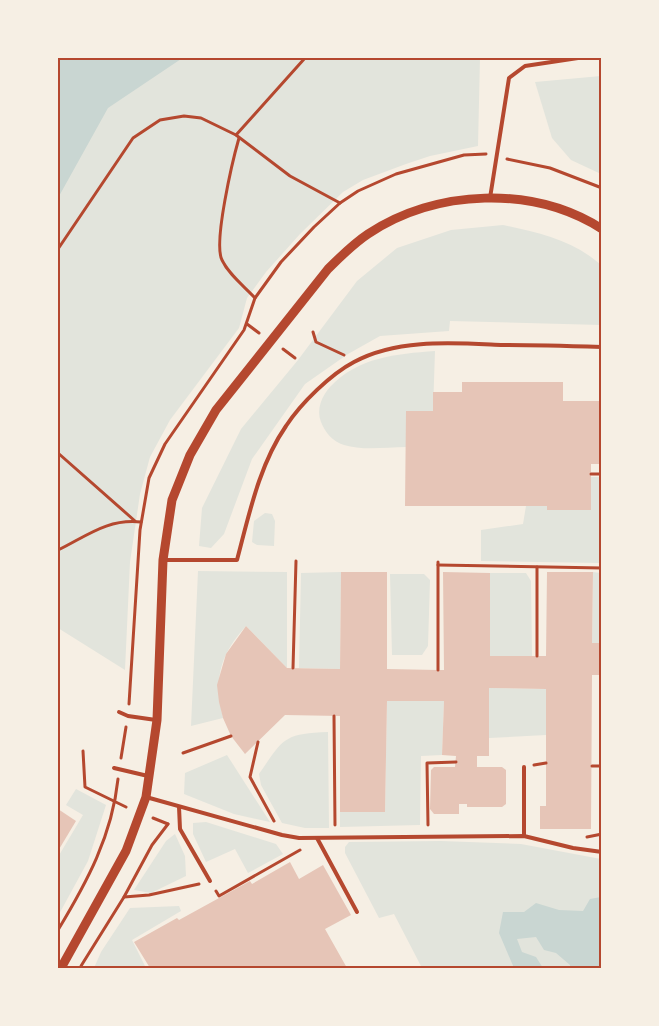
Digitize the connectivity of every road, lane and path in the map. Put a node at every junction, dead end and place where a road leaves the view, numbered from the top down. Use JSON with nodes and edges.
{"nodes":[{"id":1,"x":305,"y":58,"type":"edge"},
{"id":2,"x":578,"y":58,"type":"edge"},
{"id":3,"x":237,"y":136,"type":"junction"},
{"id":4,"x":497,"y":156,"type":"junction"},
{"id":5,"x":602,"y":188,"type":"edge"},
{"id":6,"x":490,"y":198,"type":"junction"},
{"id":7,"x":340,"y":203,"type":"junction"},
{"id":8,"x":602,"y":230,"type":"edge"},
{"id":9,"x":58,"y":249,"type":"edge"},
{"id":10,"x":255,"y":298,"type":"junction"},
{"id":11,"x":313,"y":332,"type":"dead end"},
{"id":12,"x":602,"y":347,"type":"edge"},
{"id":13,"x":356,"y":361,"type":"junction"},
{"id":14,"x":58,"y":453,"type":"edge"},
{"id":15,"x":591,"y":474,"type":"dead end"},
{"id":16,"x":602,"y":474,"type":"edge"},
{"id":17,"x":135,"y":521,"type":"junction"},
{"id":18,"x":141,"y":522,"type":"junction"},
{"id":19,"x":58,"y":550,"type":"edge"},
{"id":20,"x":163,"y":560,"type":"junction"},
{"id":21,"x":296,"y":561,"type":"dead end"},
{"id":22,"x":537,"y":567,"type":"junction"},
{"id":23,"x":602,"y":568,"type":"edge"},
{"id":24,"x":537,"y":656,"type":"dead end"},
{"id":25,"x":293,"y":668,"type":"dead end"},
{"id":26,"x":438,"y":670,"type":"dead end"},
{"id":27,"x":119,"y":712,"type":"dead end"},
{"id":28,"x":128,"y":716,"type":"junction"},
{"id":29,"x":334,"y":716,"type":"dead end"},
{"id":30,"x":157,"y":720,"type":"junction"},
{"id":31,"x":231,"y":736,"type":"dead end"},
{"id":32,"x":258,"y":742,"type":"dead end"},
{"id":33,"x":83,"y":751,"type":"dead end"},
{"id":34,"x":183,"y":753,"type":"dead end"},
{"id":35,"x":456,"y":762,"type":"dead end"},
{"id":36,"x":592,"y":766,"type":"dead end"},
{"id":37,"x":602,"y":766,"type":"edge"},
{"id":38,"x":524,"y":767,"type":"dead end"},
{"id":39,"x":114,"y":768,"type":"dead end"},
{"id":40,"x":119,"y":769,"type":"junction"},
{"id":41,"x":151,"y":777,"type":"junction"},
{"id":42,"x":146,"y":797,"type":"junction"},
{"id":43,"x":116,"y":802,"type":"junction"},
{"id":44,"x":178,"y":807,"type":"junction"},
{"id":45,"x":141,"y":814,"type":"junction"},
{"id":46,"x":168,"y":824,"type":"junction"},
{"id":47,"x":180,"y":829,"type":"junction"},
{"id":48,"x":282,"y":835,"type":"junction"},
{"id":49,"x":428,"y":836,"type":"junction"},
{"id":50,"x":524,"y":836,"type":"junction"},
{"id":51,"x":336,"y":837,"type":"junction"},
{"id":52,"x":317,"y":838,"type":"junction"},
{"id":53,"x":602,"y":852,"type":"edge"},
{"id":54,"x":289,"y":858,"type":"dead end"},
{"id":55,"x":210,"y":881,"type":"dead end"},
{"id":56,"x":357,"y":912,"type":"dead end"},
{"id":57,"x":58,"y":930,"type":"edge"},
{"id":58,"x":83,"y":963,"type":"dead end"},
{"id":59,"x":61,"y":968,"type":"edge"}],
"edges":[{"from":1,"to":3,"type":"path"},
{"from":2,"to":4,"type":"lane"},
{"from":3,"to":7,"type":"path"},
{"from":3,"to":9,"type":"path"},
{"from":3,"to":10,"type":"path"},
{"from":4,"to":5,"type":"path"},
{"from":4,"to":6,"type":"lane"},
{"from":4,"to":7,"type":"path"},
{"from":6,"to":8,"type":"street"},
{"from":6,"to":20,"type":"street"},
{"from":7,"to":10,"type":"path"},
{"from":10,"to":18,"type":"path"},
{"from":11,"to":13,"type":"path"},
{"from":12,"to":13,"type":"lane"},
{"from":13,"to":20,"type":"lane"},
{"from":14,"to":17,"type":"path"},
{"from":15,"to":16,"type":"path"},
{"from":17,"to":18,"type":"path"},
{"from":17,"to":19,"type":"path"},
{"from":18,"to":28,"type":"path"},
{"from":20,"to":30,"type":"street"},
{"from":21,"to":25,"type":"path"},
{"from":22,"to":23,"type":"path"},
{"from":22,"to":24,"type":"path"},
{"from":22,"to":26,"type":"path"},
{"from":27,"to":28,"type":"lane"},
{"from":28,"to":30,"type":"lane"},
{"from":28,"to":40,"type":"path"},
{"from":29,"to":51,"type":"path"},
{"from":30,"to":41,"type":"street"},
{"from":31,"to":34,"type":"path"},
{"from":32,"to":48,"type":"path"},
{"from":33,"to":43,"type":"path"},
{"from":35,"to":49,"type":"path"},
{"from":36,"to":37,"type":"path"},
{"from":38,"to":50,"type":"lane"},
{"from":39,"to":40,"type":"lane"},
{"from":40,"to":41,"type":"lane"},
{"from":40,"to":43,"type":"path"},
{"from":41,"to":42,"type":"street"},
{"from":42,"to":44,"type":"lane"},
{"from":42,"to":45,"type":"street"},
{"from":43,"to":45,"type":"path"},
{"from":43,"to":57,"type":"path"},
{"from":44,"to":47,"type":"lane"},
{"from":44,"to":48,"type":"lane"},
{"from":45,"to":46,"type":"path"},
{"from":45,"to":59,"type":"street"},
{"from":46,"to":47,"type":"path"},
{"from":46,"to":58,"type":"path"},
{"from":47,"to":55,"type":"lane"},
{"from":48,"to":52,"type":"lane"},
{"from":48,"to":54,"type":"path"},
{"from":49,"to":50,"type":"lane"},
{"from":49,"to":51,"type":"lane"},
{"from":50,"to":53,"type":"lane"},
{"from":51,"to":52,"type":"lane"},
{"from":52,"to":56,"type":"lane"}]}
